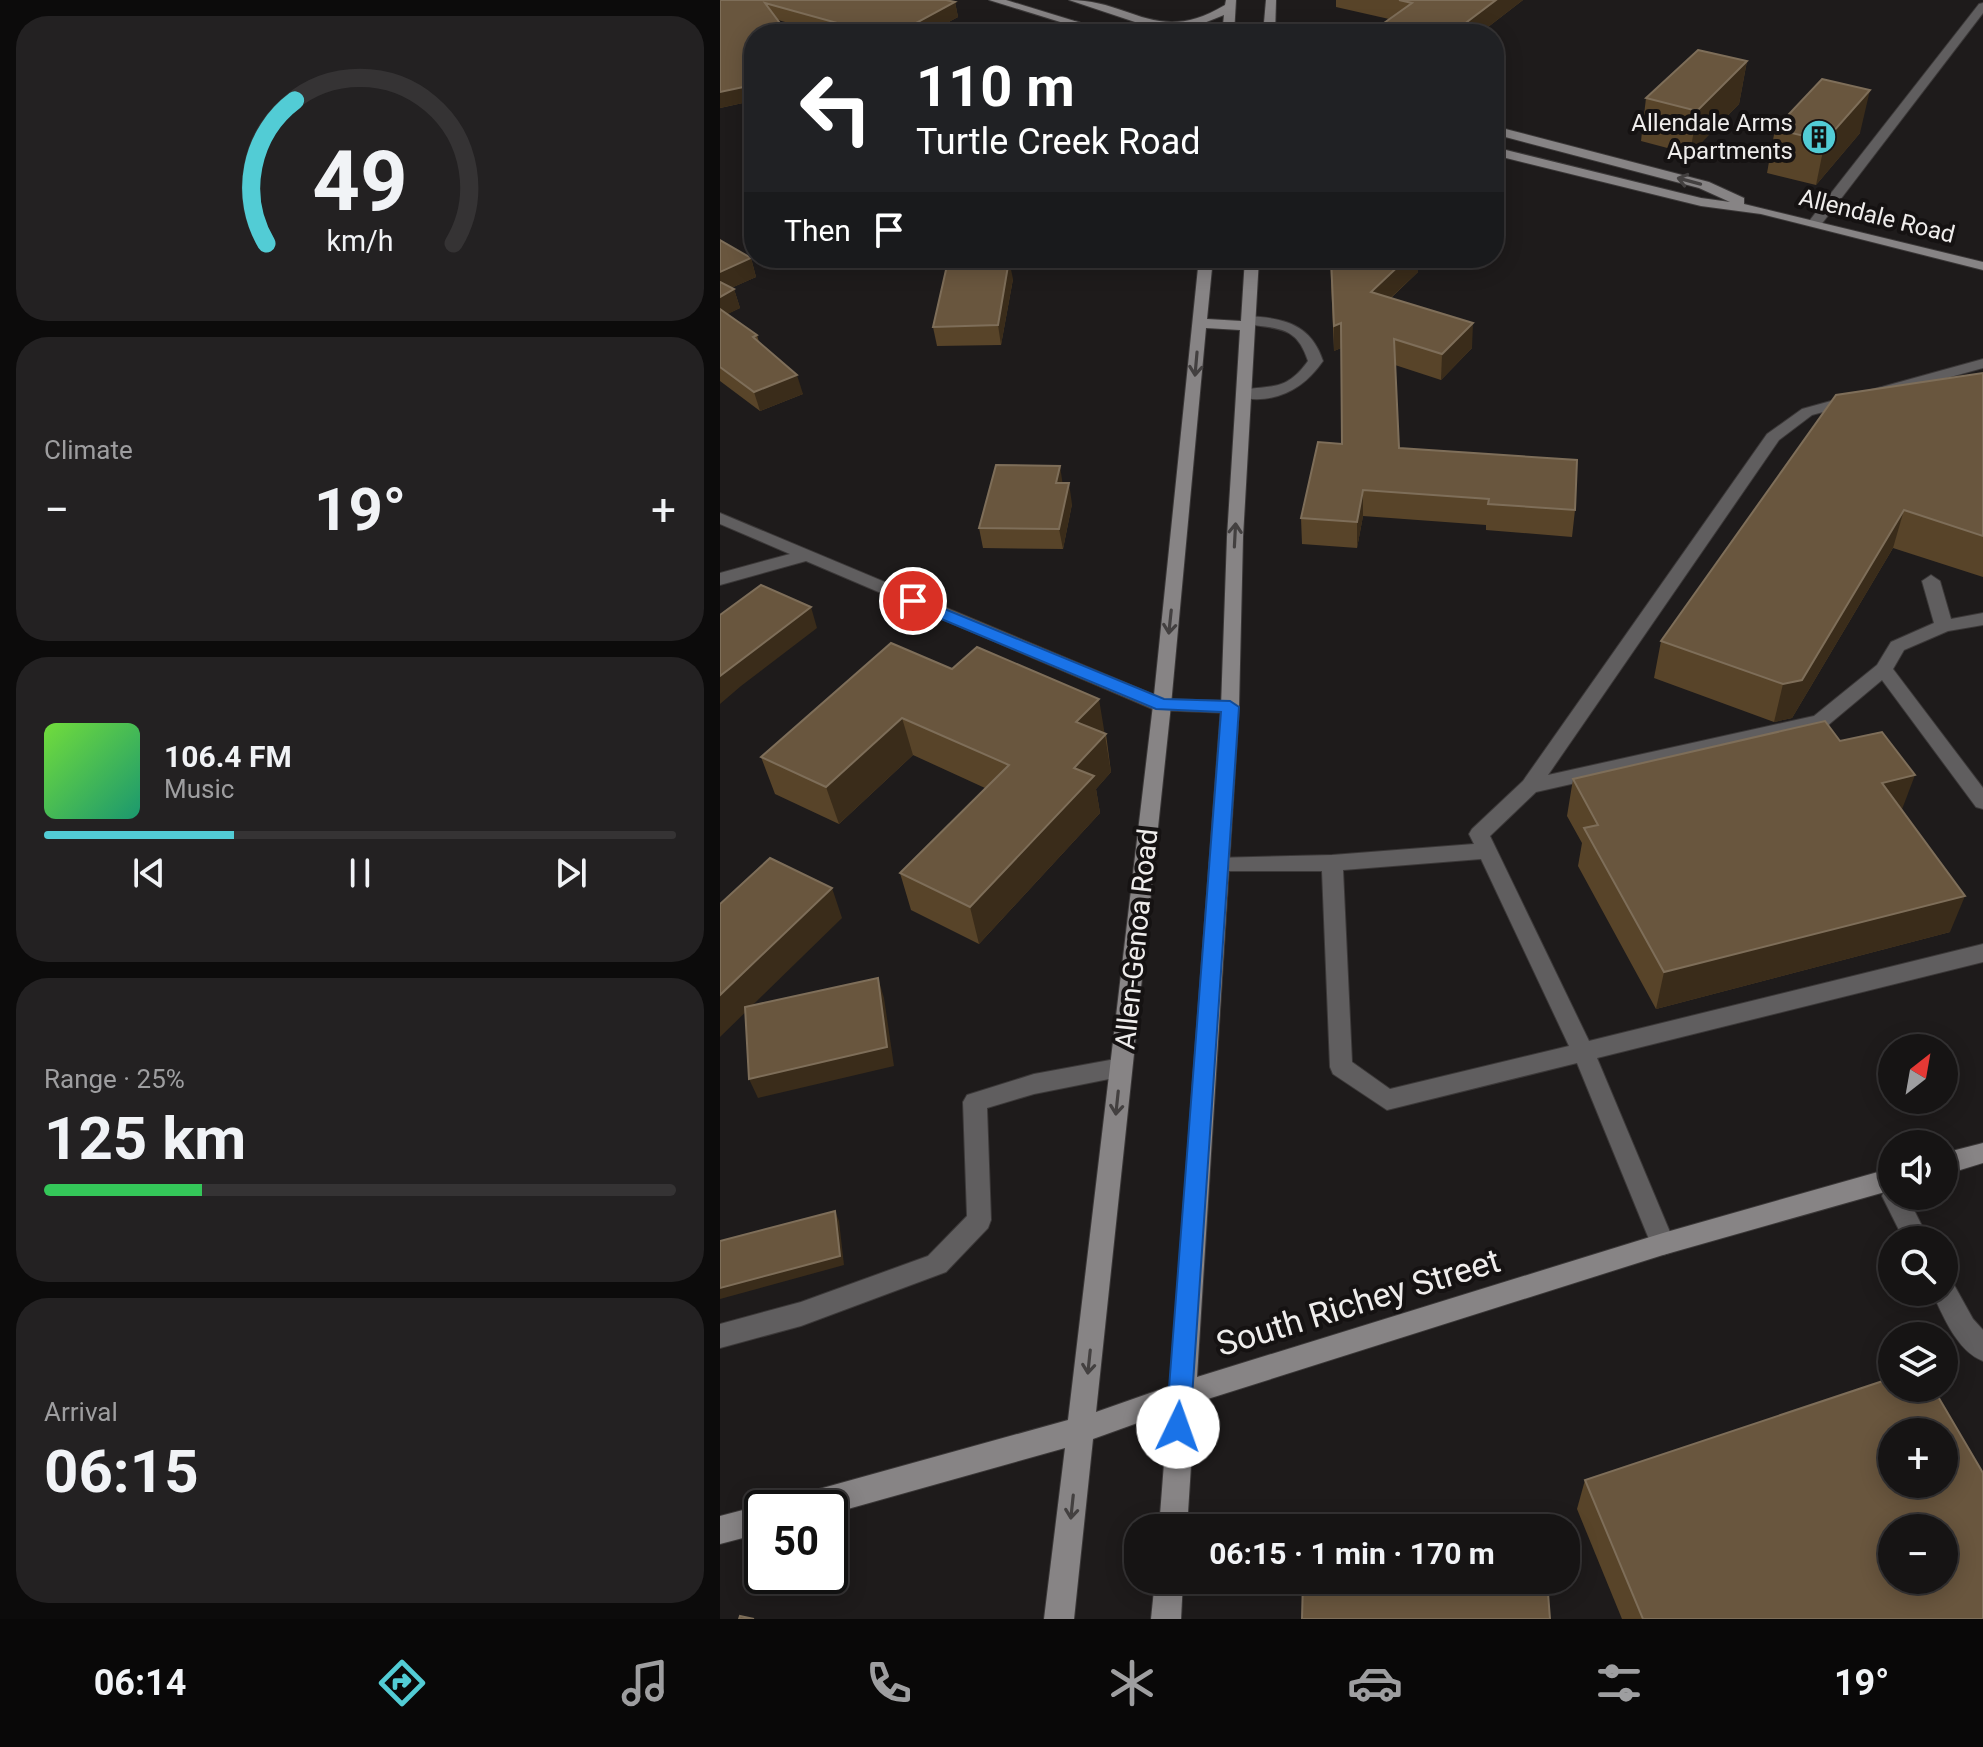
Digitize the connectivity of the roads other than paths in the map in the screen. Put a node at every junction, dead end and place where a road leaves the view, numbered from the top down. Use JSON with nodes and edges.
{"nodes":[{"id":1,"x":994,"y":0,"type":"edge"},
{"id":2,"x":1074,"y":0,"type":"edge"},
{"id":3,"x":1271,"y":0,"type":"edge"},
{"id":4,"x":1089,"y":2,"type":"edge"},
{"id":5,"x":1231,"y":3,"type":"edge"},
{"id":6,"x":1983,"y":6,"type":"edge"},
{"id":7,"x":1073,"y":22,"type":"junction"},
{"id":8,"x":1069,"y":24,"type":"edge"},
{"id":9,"x":1079,"y":24,"type":"edge"},
{"id":10,"x":1153,"y":24,"type":"joint"},
{"id":11,"x":1229,"y":24,"type":"edge"},
{"id":12,"x":1270,"y":24,"type":"edge"},
{"id":13,"x":1504,"y":133,"type":"edge"},
{"id":14,"x":1504,"y":153,"type":"edge"},
{"id":15,"x":1761,"y":210,"type":"junction"},
{"id":16,"x":1815,"y":223,"type":"junction"},
{"id":17,"x":1983,"y":266,"type":"edge"},
{"id":18,"x":1205,"y":268,"type":"edge"},
{"id":19,"x":1251,"y":268,"type":"edge"},
{"id":20,"x":1200,"y":323,"type":"junction"},
{"id":21,"x":1248,"y":323,"type":"junction"},
{"id":22,"x":1983,"y":363,"type":"edge"},
{"id":23,"x":1243,"y":394,"type":"junction"},
{"id":24,"x":720,"y":518,"type":"edge"},
{"id":25,"x":803,"y":556,"type":"junction"},
{"id":26,"x":720,"y":579,"type":"edge"},
{"id":27,"x":1931,"y":581,"type":"dead end"},
{"id":28,"x":1983,"y":619,"type":"edge"},
{"id":29,"x":1944,"y":626,"type":"junction"},
{"id":30,"x":1884,"y":669,"type":"junction"},
{"id":31,"x":1162,"y":705,"type":"junction"},
{"id":32,"x":1230,"y":707,"type":"junction"},
{"id":33,"x":1530,"y":786,"type":"junction"},
{"id":34,"x":1983,"y":802,"type":"edge"},
{"id":35,"x":1488,"y":851,"type":"junction"},
{"id":36,"x":1219,"y":863,"type":"junction"},
{"id":37,"x":1332,"y":863,"type":"junction"},
{"id":38,"x":1983,"y":953,"type":"edge"},
{"id":39,"x":1584,"y":1053,"type":"junction"},
{"id":40,"x":1121,"y":1068,"type":"junction"},
{"id":41,"x":1983,"y":1153,"type":"edge"},
{"id":42,"x":1958,"y":1160,"type":"edge"},
{"id":43,"x":1878,"y":1190,"type":"edge"},
{"id":44,"x":1663,"y":1244,"type":"junction"},
{"id":45,"x":1952,"y":1306,"type":"edge"},
{"id":46,"x":720,"y":1336,"type":"edge"},
{"id":47,"x":1983,"y":1349,"type":"edge"},
{"id":48,"x":1180,"y":1395,"type":"junction"},
{"id":49,"x":1081,"y":1430,"type":"junction"},
{"id":50,"x":848,"y":1495,"type":"edge"},
{"id":51,"x":1174,"y":1514,"type":"edge"},
{"id":52,"x":744,"y":1524,"type":"edge"},
{"id":53,"x":720,"y":1530,"type":"edge"},
{"id":54,"x":1168,"y":1594,"type":"edge"},
{"id":55,"x":1059,"y":1619,"type":"edge"},
{"id":56,"x":1166,"y":1619,"type":"edge"}],
"edges":[{"from":1,"to":7,"type":"main road"},
{"from":2,"to":4,"type":"main road"},
{"from":3,"to":12,"type":"main road"},
{"from":4,"to":10,"type":"main road"},
{"from":5,"to":10,"type":"main road"},
{"from":5,"to":11,"type":"main road"},
{"from":6,"to":16,"type":"street"},
{"from":7,"to":8,"type":"street"},
{"from":7,"to":9,"type":"main road"},
{"from":15,"to":13,"type":"main road","name":"Allendale Road","one_way":true},
{"from":14,"to":15,"type":"main road","name":"Allendale Road"},
{"from":15,"to":16,"type":"main road","name":"Allendale Road"},
{"from":16,"to":17,"type":"main road","name":"Allendale Road"},
{"from":18,"to":20,"type":"main road","name":"Allen-Genoa Road"},
{"from":19,"to":21,"type":"main road"},
{"from":20,"to":21,"type":"main road"},
{"from":20,"to":31,"type":"main road","name":"Allen-Genoa Road","one_way":true},
{"from":21,"to":23,"type":"main road"},
{"from":21,"to":23,"type":"street"},
{"from":22,"to":33,"type":"street"},
{"from":32,"to":23,"type":"main road","one_way":true},
{"from":24,"to":25,"type":"street"},
{"from":25,"to":26,"type":"street"},
{"from":25,"to":31,"type":"street"},
{"from":27,"to":29,"type":"street"},
{"from":28,"to":29,"type":"street"},
{"from":29,"to":30,"type":"street"},
{"from":30,"to":33,"type":"street"},
{"from":30,"to":34,"type":"street"},
{"from":31,"to":32,"type":"street"},
{"from":31,"to":40,"type":"main road","name":"Allen-Genoa Road"},
{"from":32,"to":36,"type":"main road"},
{"from":33,"to":35,"type":"street"},
{"from":35,"to":37,"type":"street"},
{"from":35,"to":39,"type":"street"},
{"from":36,"to":37,"type":"street"},
{"from":36,"to":48,"type":"main road"},
{"from":37,"to":39,"type":"street"},
{"from":38,"to":39,"type":"street"},
{"from":39,"to":44,"type":"street"},
{"from":40,"to":46,"type":"street"},
{"from":40,"to":49,"type":"main road","name":"Allen-Genoa Road","one_way":true},
{"from":41,"to":42,"type":"main road"},
{"from":43,"to":44,"type":"main road","name":"South Richey Street"},
{"from":44,"to":48,"type":"main road","name":"South Richey Street"},
{"from":45,"to":47,"type":"street"},
{"from":48,"to":49,"type":"main road","name":"South Richey Street"},
{"from":48,"to":51,"type":"main road"},
{"from":49,"to":50,"type":"main road","name":"South Richey Street"},
{"from":49,"to":55,"type":"main road","name":"Allen-Genoa Road","one_way":true},
{"from":52,"to":53,"type":"main road"},
{"from":54,"to":56,"type":"main road"}]}
